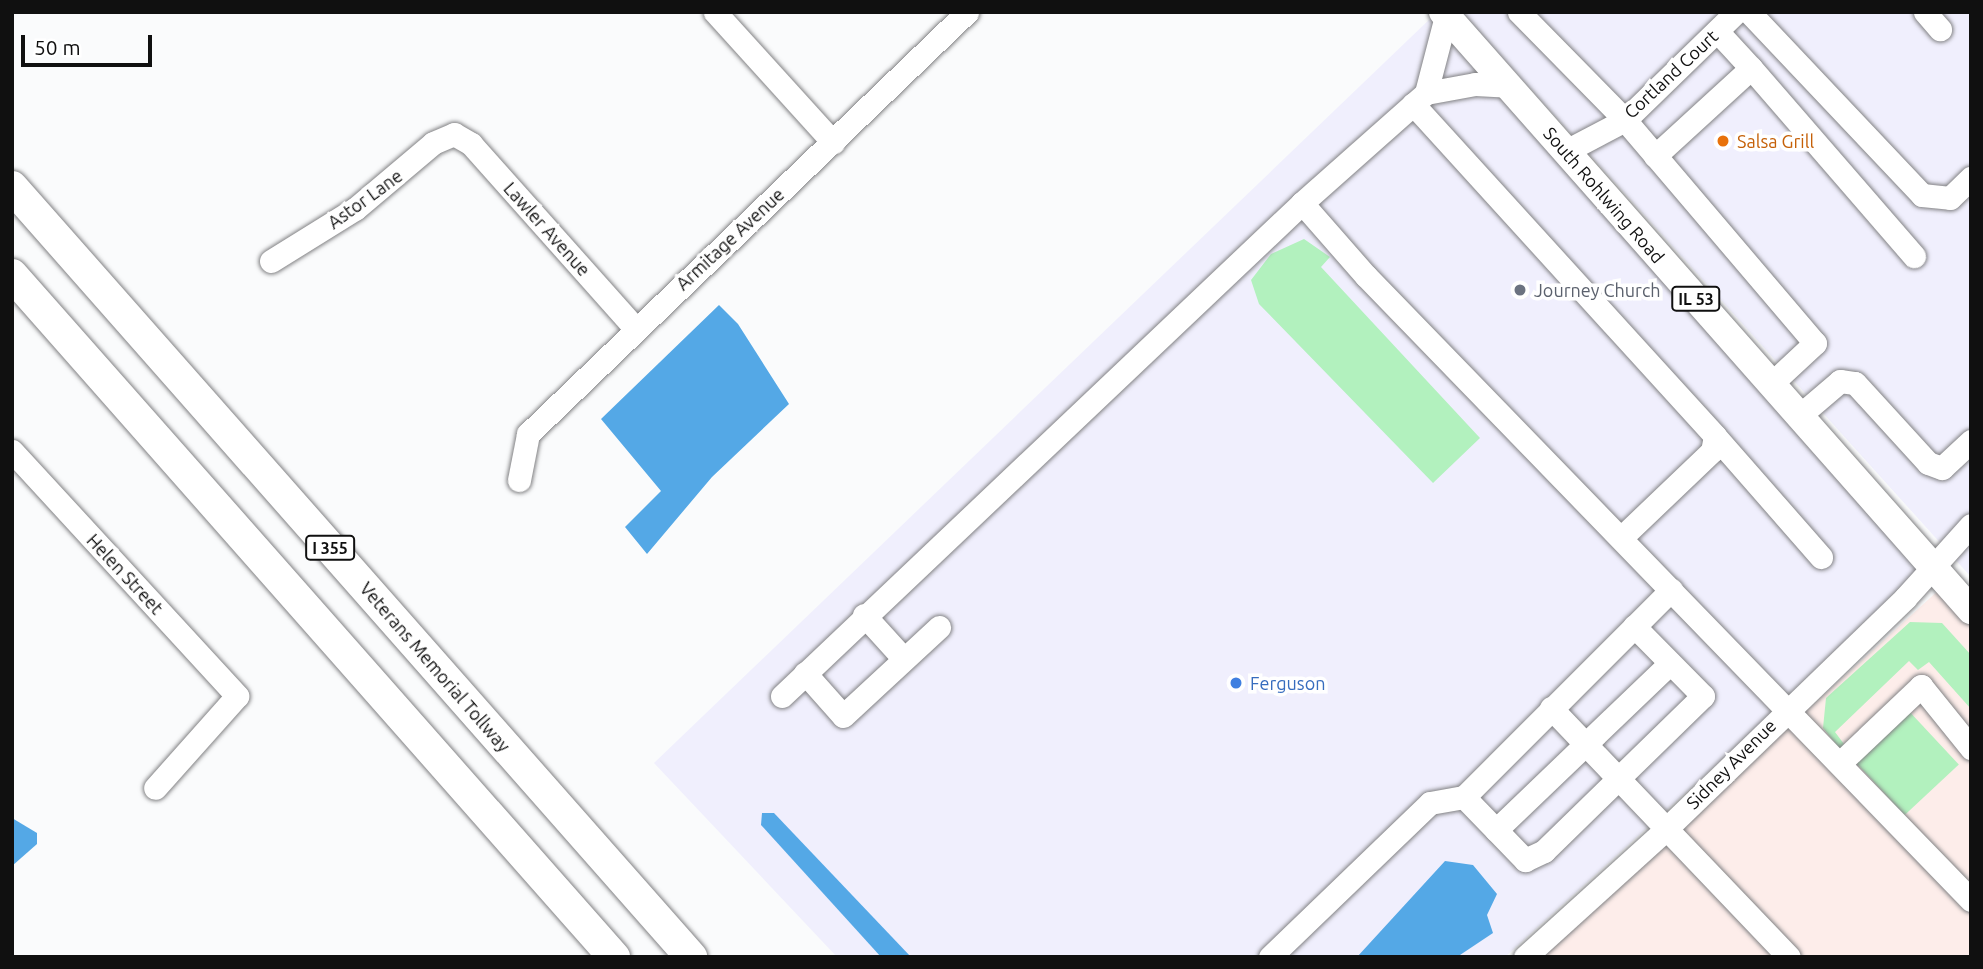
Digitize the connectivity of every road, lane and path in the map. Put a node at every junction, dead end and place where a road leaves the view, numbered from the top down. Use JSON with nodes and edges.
{"nodes":[{"id":1,"x":715,"y":12,"type":"edge"},
{"id":2,"x":967,"y":12,"type":"edge"},
{"id":3,"x":1519,"y":12,"type":"edge"},
{"id":4,"x":1445,"y":14,"type":"edge"},
{"id":5,"x":1733,"y":17,"type":"edge"},
{"id":6,"x":1751,"y":68,"type":"junction"},
{"id":7,"x":1508,"y":86,"type":"junction"},
{"id":8,"x":1420,"y":98,"type":"junction"},
{"id":9,"x":1625,"y":120,"type":"junction"},
{"id":10,"x":454,"y":134,"type":"joint"},
{"id":11,"x":833,"y":142,"type":"junction"},
{"id":12,"x":1566,"y":151,"type":"junction"},
{"id":13,"x":1656,"y":156,"type":"junction"},
{"id":14,"x":1971,"y":178,"type":"edge"},
{"id":15,"x":12,"y":187,"type":"edge"},
{"id":16,"x":1302,"y":203,"type":"junction"},
{"id":17,"x":1914,"y":256,"type":"dead end"},
{"id":18,"x":271,"y":261,"type":"dead end"},
{"id":19,"x":12,"y":275,"type":"edge"},
{"id":20,"x":636,"y":329,"type":"junction"},
{"id":21,"x":1771,"y":384,"type":"junction"},
{"id":22,"x":1799,"y":416,"type":"junction"},
{"id":23,"x":1715,"y":436,"type":"junction"},
{"id":24,"x":1970,"y":443,"type":"edge"},
{"id":25,"x":12,"y":452,"type":"edge"},
{"id":26,"x":519,"y":480,"type":"dead end"},
{"id":27,"x":1971,"y":525,"type":"edge"},
{"id":28,"x":1621,"y":538,"type":"junction"},
{"id":29,"x":1821,"y":556,"type":"dead end"},
{"id":30,"x":1933,"y":566,"type":"junction"},
{"id":31,"x":1671,"y":590,"type":"junction"},
{"id":32,"x":1971,"y":610,"type":"edge"},
{"id":33,"x":864,"y":615,"type":"junction"},
{"id":34,"x":1634,"y":626,"type":"junction"},
{"id":35,"x":939,"y":627,"type":"dead end"},
{"id":36,"x":904,"y":659,"type":"junction"},
{"id":37,"x":1670,"y":663,"type":"junction"},
{"id":38,"x":805,"y":673,"type":"junction"},
{"id":39,"x":782,"y":696,"type":"dead end"},
{"id":40,"x":1551,"y":708,"type":"junction"},
{"id":41,"x":1787,"y":708,"type":"junction"},
{"id":42,"x":1586,"y":743,"type":"junction"},
{"id":43,"x":1971,"y":748,"type":"edge"},
{"id":44,"x":1840,"y":763,"type":"junction"},
{"id":45,"x":1619,"y":778,"type":"junction"},
{"id":46,"x":155,"y":788,"type":"dead end"},
{"id":47,"x":1464,"y":797,"type":"junction"},
{"id":48,"x":1666,"y":829,"type":"junction"},
{"id":49,"x":1496,"y":830,"type":"junction"},
{"id":50,"x":1971,"y":900,"type":"edge"},
{"id":51,"x":649,"y":909,"type":"junction"},
{"id":52,"x":614,"y":957,"type":"edge"},
{"id":53,"x":691,"y":957,"type":"edge"},
{"id":54,"x":697,"y":957,"type":"edge"},
{"id":55,"x":1270,"y":957,"type":"edge"},
{"id":56,"x":1525,"y":957,"type":"edge"},
{"id":57,"x":1789,"y":957,"type":"edge"}],
"edges":[{"from":1,"to":11,"type":"street"},
{"from":2,"to":11,"type":"street","name":"Armitage Avenue"},
{"from":3,"to":9,"type":"street"},
{"from":4,"to":7,"type":"main road","name":"South Rohlwing Road","number":"IL 53"},
{"from":4,"to":8,"type":"street"},
{"from":5,"to":6,"type":"street"},
{"from":5,"to":9,"type":"street","name":"Cortland Court"},
{"from":5,"to":14,"type":"street"},
{"from":6,"to":13,"type":"street"},
{"from":6,"to":17,"type":"street"},
{"from":7,"to":8,"type":"street"},
{"from":7,"to":12,"type":"main road","name":"South Rohlwing Road","number":"IL 53"},
{"from":8,"to":16,"type":"street"},
{"from":8,"to":23,"type":"street"},
{"from":9,"to":12,"type":"street","name":"Cortland Court"},
{"from":9,"to":13,"type":"street"},
{"from":10,"to":18,"type":"street","name":"Astor Lane"},
{"from":10,"to":20,"type":"street","name":"Lawler Avenue"},
{"from":11,"to":20,"type":"street","name":"Armitage Avenue"},
{"from":12,"to":21,"type":"main road","name":"South Rohlwing Road","number":"IL 53"},
{"from":13,"to":21,"type":"street"},
{"from":15,"to":51,"type":"highway","name":"Veterans Memorial Tollway","number":"I 355"},
{"from":16,"to":28,"type":"street"},
{"from":16,"to":33,"type":"street"},
{"from":19,"to":52,"type":"highway"},
{"from":20,"to":26,"type":"street","name":"Armitage Avenue"},
{"from":21,"to":22,"type":"main road","name":"South Rohlwing Road","number":"IL 53"},
{"from":22,"to":24,"type":"street"},
{"from":22,"to":30,"type":"main road","name":"South Rohlwing Road","number":"IL 53"},
{"from":23,"to":28,"type":"street"},
{"from":23,"to":29,"type":"street"},
{"from":25,"to":46,"type":"street","name":"Helen Street"},
{"from":27,"to":30,"type":"street","name":"Sidney Avenue"},
{"from":28,"to":31,"type":"street"},
{"from":30,"to":32,"type":"main road","number":"IL 53"},
{"from":30,"to":41,"type":"street","name":"Sidney Avenue"},
{"from":31,"to":34,"type":"street"},
{"from":31,"to":41,"type":"street"},
{"from":33,"to":36,"type":"street"},
{"from":33,"to":38,"type":"street"},
{"from":34,"to":37,"type":"street"},
{"from":34,"to":40,"type":"street"},
{"from":35,"to":36,"type":"street"},
{"from":36,"to":38,"type":"street"},
{"from":37,"to":42,"type":"street"},
{"from":37,"to":45,"type":"street"},
{"from":38,"to":39,"type":"street"},
{"from":40,"to":42,"type":"street"},
{"from":40,"to":47,"type":"street"},
{"from":41,"to":44,"type":"street"},
{"from":41,"to":48,"type":"street","name":"Sidney Avenue"},
{"from":42,"to":45,"type":"street"},
{"from":42,"to":49,"type":"street"},
{"from":43,"to":44,"type":"street"},
{"from":44,"to":50,"type":"street"},
{"from":45,"to":48,"type":"street"},
{"from":45,"to":49,"type":"street"},
{"from":47,"to":49,"type":"street"},
{"from":47,"to":55,"type":"street"},
{"from":48,"to":56,"type":"street","name":"Sidney Avenue"},
{"from":48,"to":57,"type":"street"},
{"from":51,"to":53,"type":"highway","name":"Veterans Memorial Tollway","number":"I 355"},
{"from":51,"to":54,"type":"highway"}]}
